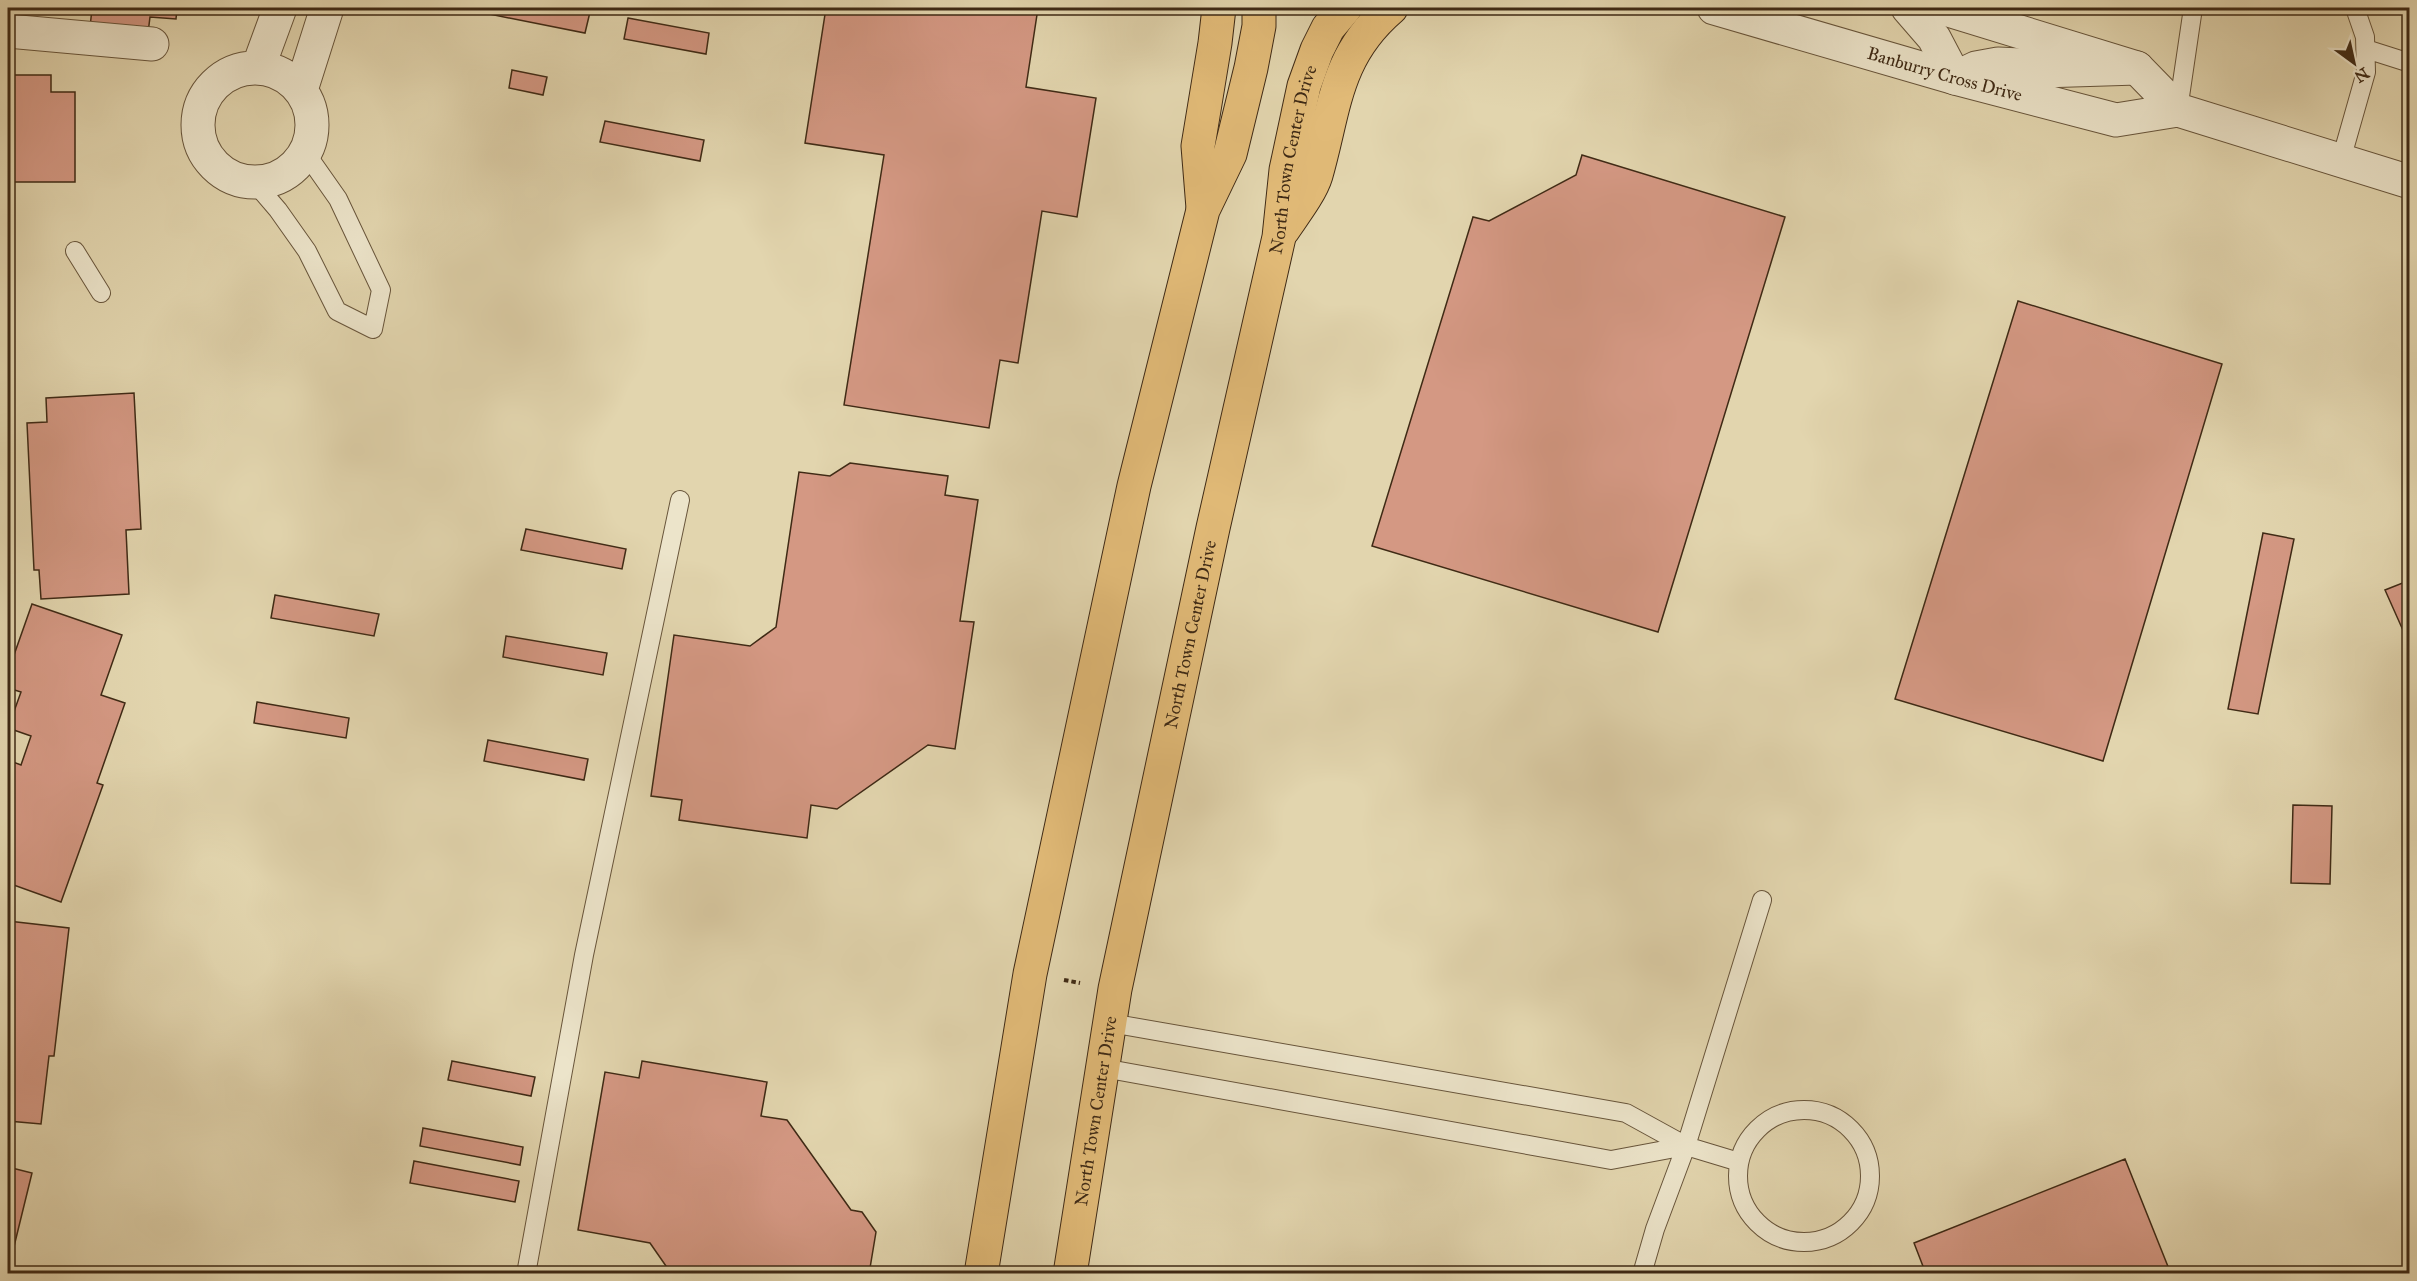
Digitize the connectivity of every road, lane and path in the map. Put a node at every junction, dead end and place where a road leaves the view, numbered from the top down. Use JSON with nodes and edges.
{"nodes":[{"id":1,"x":280,"y":8,"type":"edge"},
{"id":2,"x":327,"y":8,"type":"edge"},
{"id":3,"x":1219,"y":8,"type":"edge"},
{"id":4,"x":1259,"y":8,"type":"edge"},
{"id":5,"x":1345,"y":8,"type":"edge"},
{"id":6,"x":1391,"y":8,"type":"edge"},
{"id":7,"x":1714,"y":8,"type":"edge"},
{"id":8,"x":1908,"y":8,"type":"edge"},
{"id":9,"x":1942,"y":8,"type":"edge"},
{"id":10,"x":2193,"y":8,"type":"edge"},
{"id":11,"x":2355,"y":8,"type":"edge"},
{"id":12,"x":8,"y":31,"type":"edge"},
{"id":13,"x":152,"y":44,"type":"dead end"},
{"id":14,"x":2366,"y":49,"type":"junction"},
{"id":15,"x":2409,"y":63,"type":"edge"},
{"id":16,"x":258,"y":68,"type":"junction"},
{"id":17,"x":2137,"y":68,"type":"junction"},
{"id":18,"x":1955,"y":78,"type":"junction"},
{"id":19,"x":301,"y":90,"type":"junction"},
{"id":20,"x":2178,"y":110,"type":"junction"},
{"id":21,"x":305,"y":152,"type":"junction"},
{"id":22,"x":2341,"y":160,"type":"junction"},
{"id":23,"x":254,"y":182,"type":"junction"},
{"id":24,"x":2409,"y":182,"type":"edge"},
{"id":25,"x":1203,"y":210,"type":"junction"},
{"id":26,"x":1279,"y":237,"type":"junction"},
{"id":27,"x":75,"y":251,"type":"dead end"},
{"id":28,"x":101,"y":293,"type":"dead end"},
{"id":29,"x":680,"y":500,"type":"dead end"},
{"id":30,"x":1761,"y":900,"type":"dead end"},
{"id":31,"x":1062,"y":980,"type":"dead end"},
{"id":32,"x":1090,"y":985,"type":"dead end"},
{"id":33,"x":1110,"y":1023,"type":"junction"},
{"id":34,"x":1103,"y":1068,"type":"junction"},
{"id":35,"x":1686,"y":1146,"type":"junction"},
{"id":36,"x":1739,"y":1161,"type":"junction"},
{"id":37,"x":526,"y":1274,"type":"edge"},
{"id":38,"x":981,"y":1274,"type":"edge"},
{"id":39,"x":1070,"y":1274,"type":"edge"},
{"id":40,"x":1642,"y":1274,"type":"edge"}],
"edges":[{"from":1,"to":16,"type":"street"},
{"from":2,"to":19,"type":"street"},
{"from":3,"to":25,"type":"main road"},
{"from":4,"to":25,"type":"main road"},
{"from":5,"to":26,"type":"main road","name":"North Town Center Drive"},
{"from":6,"to":26,"type":"main road"},
{"from":7,"to":18,"type":"street","name":"Banburry Cross Drive"},
{"from":8,"to":18,"type":"street"},
{"from":9,"to":17,"type":"street","name":"Banburry Cross Drive"},
{"from":10,"to":20,"type":"lane"},
{"from":11,"to":14,"type":"lane"},
{"from":12,"to":13,"type":"street"},
{"from":14,"to":15,"type":"lane"},
{"from":14,"to":22,"type":"lane"},
{"from":16,"to":19,"type":"street"},
{"from":16,"to":23,"type":"street"},
{"from":17,"to":18,"type":"street"},
{"from":17,"to":20,"type":"street","name":"Banburry Cross Drive"},
{"from":18,"to":20,"type":"street","name":"Banburry Cross Drive"},
{"from":19,"to":21,"type":"street"},
{"from":20,"to":22,"type":"street","name":"Banburry Cross Drive"},
{"from":21,"to":23,"type":"street"},
{"from":21,"to":23,"type":"lane"},
{"from":22,"to":24,"type":"street","name":"Banburry Cross Drive"},
{"from":25,"to":38,"type":"main road"},
{"from":26,"to":33,"type":"main road","name":"North Town Center Drive"},
{"from":27,"to":28,"type":"lane"},
{"from":29,"to":37,"type":"lane"},
{"from":30,"to":35,"type":"lane"},
{"from":31,"to":32,"type":"path"},
{"from":33,"to":34,"type":"main road","name":"North Town Center Drive"},
{"from":33,"to":35,"type":"lane"},
{"from":34,"to":35,"type":"lane"},
{"from":34,"to":39,"type":"main road","name":"North Town Center Drive"},
{"from":35,"to":36,"type":"lane"},
{"from":35,"to":40,"type":"lane"},
{"from":36,"to":36,"type":"lane"}]}
